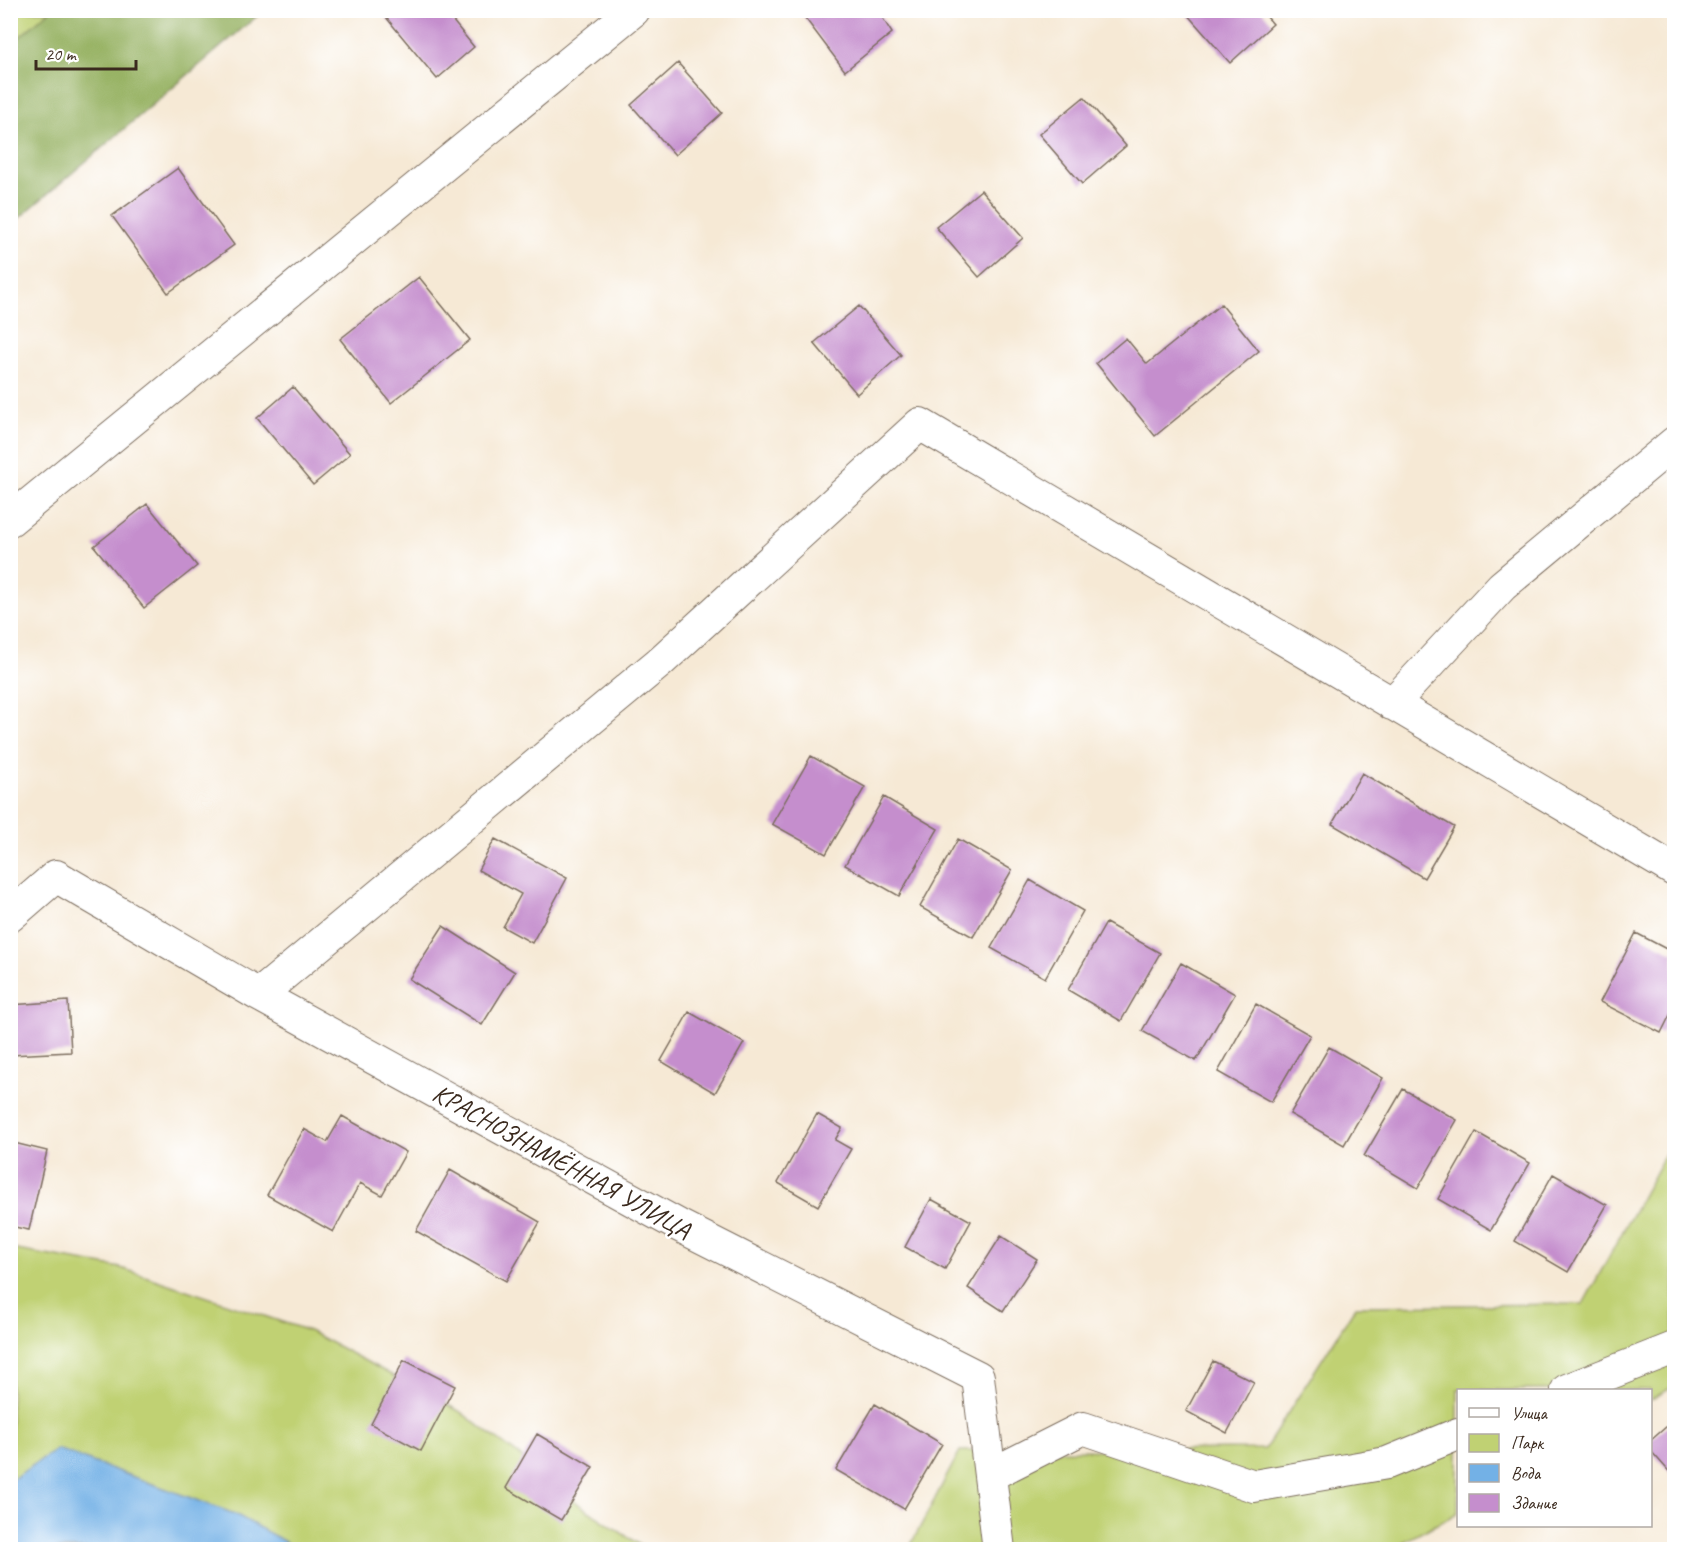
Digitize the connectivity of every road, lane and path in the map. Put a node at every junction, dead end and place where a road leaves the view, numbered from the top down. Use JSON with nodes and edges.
{"nodes":[{"id":1,"x":634,"y":10,"type":"edge"},
{"id":2,"x":1674,"y":443,"type":"edge"},
{"id":3,"x":10,"y":520,"type":"edge"},
{"id":4,"x":1392,"y":704,"type":"junction"},
{"id":5,"x":1674,"y":870,"type":"edge"},
{"id":6,"x":10,"y":916,"type":"edge"},
{"id":7,"x":259,"y":996,"type":"junction"},
{"id":8,"x":1674,"y":1348,"type":"edge"},
{"id":9,"x":1570,"y":1389,"type":"edge"},
{"id":10,"x":1457,"y":1434,"type":"edge"},
{"id":11,"x":990,"y":1475,"type":"junction"},
{"id":12,"x":999,"y":1550,"type":"edge"}],
"edges":[{"from":1,"to":3,"type":"street"},
{"from":2,"to":4,"type":"street"},
{"from":4,"to":5,"type":"street"},
{"from":4,"to":7,"type":"street"},
{"from":6,"to":7,"type":"street","name":"КРАСНОЗНАМЁННАЯ УЛИЦА"},
{"from":7,"to":11,"type":"street","name":"КРАСНОЗНАМЁННАЯ УЛИЦА"},
{"from":8,"to":9,"type":"street"},
{"from":10,"to":11,"type":"street"},
{"from":11,"to":12,"type":"street","name":"КРАСНОЗНАМЁННАЯ УЛИЦА"}]}
